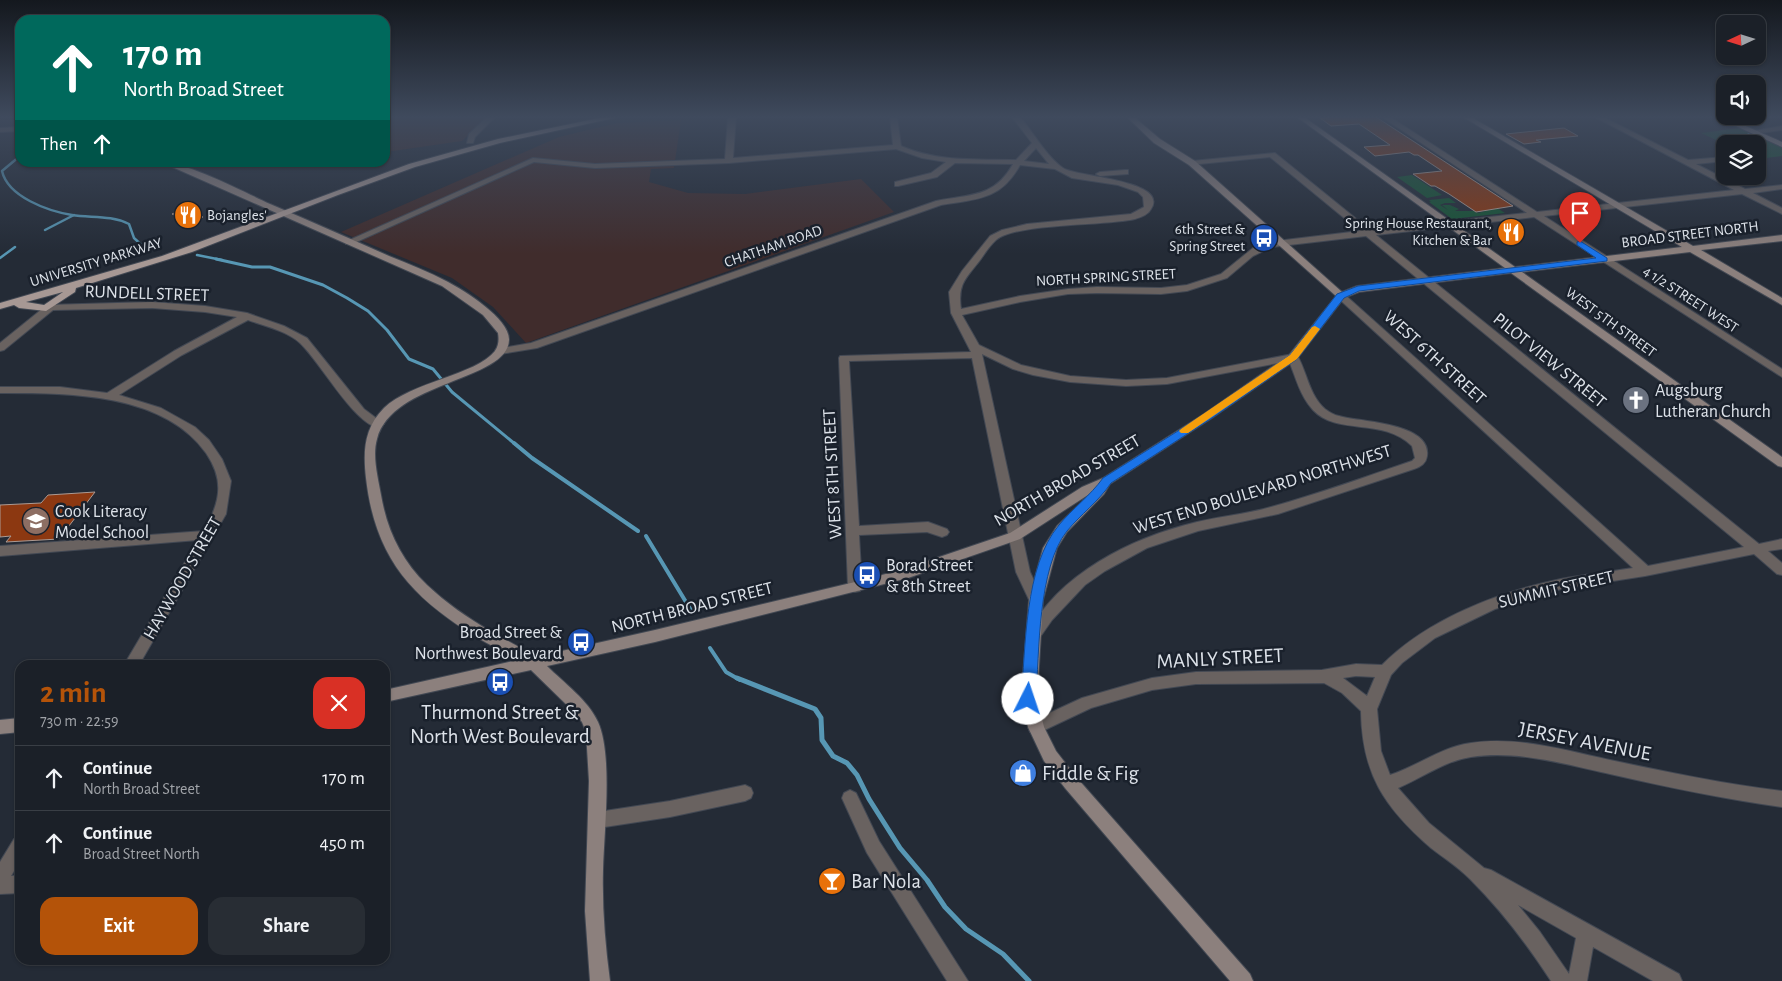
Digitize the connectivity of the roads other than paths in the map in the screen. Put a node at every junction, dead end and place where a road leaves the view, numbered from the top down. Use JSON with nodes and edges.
{"nodes":[{"id":1,"x":1018,"y":162,"type":"edge"},
{"id":2,"x":402,"y":163,"type":"edge"},
{"id":3,"x":423,"y":163,"type":"edge"},
{"id":4,"x":527,"y":163,"type":"edge"},
{"id":5,"x":562,"y":163,"type":"edge"},
{"id":6,"x":681,"y":163,"type":"edge"},
{"id":7,"x":950,"y":163,"type":"edge"},
{"id":8,"x":1023,"y":163,"type":"edge"},
{"id":9,"x":1054,"y":163,"type":"edge"},
{"id":10,"x":1192,"y":163,"type":"edge"},
{"id":11,"x":1281,"y":163,"type":"edge"},
{"id":12,"x":1364,"y":163,"type":"edge"},
{"id":13,"x":1456,"y":163,"type":"edge"},
{"id":14,"x":1544,"y":163,"type":"edge"},
{"id":15,"x":1690,"y":163,"type":"edge"},
{"id":16,"x":177,"y":167,"type":"edge"},
{"id":17,"x":390,"y":167,"type":"edge"},
{"id":18,"x":390,"y":167,"type":"edge"},
{"id":19,"x":1058,"y":168,"type":"junction"},
{"id":20,"x":1125,"y":172,"type":"dead end"},
{"id":21,"x":1086,"y":178,"type":"junction"},
{"id":22,"x":898,"y":184,"type":"dead end"},
{"id":23,"x":1782,"y":187,"type":"edge"},
{"id":24,"x":1744,"y":191,"type":"junction"},
{"id":25,"x":1618,"y":206,"type":"junction"},
{"id":26,"x":275,"y":209,"type":"junction"},
{"id":27,"x":1782,"y":211,"type":"edge"},
{"id":28,"x":284,"y":213,"type":"junction"},
{"id":29,"x":1536,"y":215,"type":"junction"},
{"id":30,"x":1449,"y":224,"type":"junction"},
{"id":31,"x":1366,"y":233,"type":"junction"},
{"id":32,"x":1782,"y":238,"type":"edge"},
{"id":33,"x":349,"y":242,"type":"junction"},
{"id":34,"x":1281,"y":243,"type":"junction"},
{"id":35,"x":1691,"y":249,"type":"junction"},
{"id":36,"x":1604,"y":259,"type":"junction"},
{"id":37,"x":1513,"y":270,"type":"junction"},
{"id":38,"x":1425,"y":281,"type":"junction"},
{"id":39,"x":78,"y":285,"type":"junction"},
{"id":40,"x":1341,"y":296,"type":"junction"},
{"id":41,"x":0,"y":299,"type":"edge"},
{"id":42,"x":1780,"y":300,"type":"edge"},
{"id":43,"x":0,"y":307,"type":"edge"},
{"id":44,"x":50,"y":307,"type":"junction"},
{"id":45,"x":956,"y":313,"type":"junction"},
{"id":46,"x":247,"y":316,"type":"junction"},
{"id":47,"x":0,"y":348,"type":"edge"},
{"id":48,"x":500,"y":351,"type":"junction"},
{"id":49,"x":976,"y":351,"type":"junction"},
{"id":50,"x":1293,"y":357,"type":"junction"},
{"id":51,"x":1782,"y":374,"type":"edge"},
{"id":52,"x":0,"y":390,"type":"edge"},
{"id":53,"x":110,"y":396,"type":"junction"},
{"id":54,"x":378,"y":424,"type":"junction"},
{"id":55,"x":1782,"y":463,"type":"edge"},
{"id":56,"x":1107,"y":481,"type":"junction"},
{"id":57,"x":852,"y":531,"type":"junction"},
{"id":58,"x":942,"y":532,"type":"dead end"},
{"id":59,"x":209,"y":535,"type":"junction"},
{"id":60,"x":1015,"y":536,"type":"junction"},
{"id":61,"x":1782,"y":544,"type":"edge"},
{"id":62,"x":1756,"y":548,"type":"junction"},
{"id":63,"x":0,"y":551,"type":"edge"},
{"id":64,"x":1645,"y":570,"type":"junction"},
{"id":65,"x":1782,"y":570,"type":"edge"},
{"id":66,"x":855,"y":587,"type":"junction"},
{"id":67,"x":1036,"y":600,"type":"junction"},
{"id":68,"x":1036,"y":629,"type":"junction"},
{"id":69,"x":133,"y":660,"type":"edge"},
{"id":70,"x":535,"y":664,"type":"junction"},
{"id":71,"x":1385,"y":670,"type":"junction"},
{"id":72,"x":1322,"y":676,"type":"junction"},
{"id":73,"x":390,"y":695,"type":"edge"},
{"id":74,"x":1369,"y":709,"type":"junction"},
{"id":75,"x":15,"y":726,"type":"edge"},
{"id":76,"x":0,"y":727,"type":"edge"},
{"id":77,"x":1036,"y":727,"type":"junction"},
{"id":78,"x":1384,"y":784,"type":"junction"},
{"id":79,"x":745,"y":793,"type":"dead end"},
{"id":80,"x":850,"y":798,"type":"dead end"},
{"id":81,"x":1782,"y":799,"type":"edge"},
{"id":82,"x":598,"y":820,"type":"junction"},
{"id":83,"x":15,"y":853,"type":"edge"},
{"id":84,"x":1468,"y":864,"type":"junction"},
{"id":85,"x":0,"y":878,"type":"edge"},
{"id":86,"x":15,"y":884,"type":"edge"},
{"id":87,"x":0,"y":886,"type":"edge"},
{"id":88,"x":1587,"y":932,"type":"junction"},
{"id":89,"x":600,"y":981,"type":"edge"},
{"id":90,"x":958,"y":981,"type":"edge"},
{"id":91,"x":1243,"y":981,"type":"edge"},
{"id":92,"x":1562,"y":981,"type":"edge"},
{"id":93,"x":1577,"y":981,"type":"edge"},
{"id":94,"x":1672,"y":981,"type":"edge"}],
"edges":[{"from":1,"to":48,"type":"street","name":"CHATHAM ROAD"},
{"from":2,"to":17,"type":"main road","name":"UNIVERSITY PARKWAY"},
{"from":3,"to":28,"type":"main road","name":"UNIVERSITY PARKWAY"},
{"from":4,"to":33,"type":"street"},
{"from":5,"to":6,"type":"street"},
{"from":7,"to":22,"type":"street"},
{"from":8,"to":19,"type":"street"},
{"from":9,"to":19,"type":"street"},
{"from":10,"to":34,"type":"main road","name":"WEST 6TH STREET"},
{"from":11,"to":31,"type":"street","name":"PILOT VIEW STREET"},
{"from":12,"to":30,"type":"main road","name":"WEST 5TH STREET"},
{"from":13,"to":29,"type":"street","name":"4 1/2 STREET WEST"},
{"from":14,"to":25,"type":"main road"},
{"from":15,"to":24,"type":"street"},
{"from":16,"to":26,"type":"main road"},
{"from":18,"to":26,"type":"main road","name":"UNIVERSITY PARKWAY"},
{"from":19,"to":21,"type":"street"},
{"from":20,"to":21,"type":"street"},
{"from":21,"to":45,"type":"street"},
{"from":23,"to":24,"type":"street","name":"NORTH SPRING STREET"},
{"from":24,"to":25,"type":"street","name":"NORTH SPRING STREET"},
{"from":24,"to":27,"type":"street"},
{"from":25,"to":29,"type":"street","name":"NORTH SPRING STREET"},
{"from":25,"to":35,"type":"main road"},
{"from":26,"to":28,"type":"main road"},
{"from":26,"to":41,"type":"main road","name":"UNIVERSITY PARKWAY"},
{"from":28,"to":33,"type":"main road"},
{"from":28,"to":39,"type":"main road","name":"UNIVERSITY PARKWAY"},
{"from":29,"to":30,"type":"street","name":"NORTH SPRING STREET"},
{"from":29,"to":36,"type":"street","name":"4 1/2 STREET WEST"},
{"from":30,"to":31,"type":"street","name":"NORTH SPRING STREET"},
{"from":30,"to":37,"type":"main road","name":"WEST 5TH STREET"},
{"from":31,"to":34,"type":"street","name":"NORTH SPRING STREET"},
{"from":31,"to":38,"type":"street","name":"PILOT VIEW STREET"},
{"from":32,"to":35,"type":"main road","name":"BROAD STREET NORTH"},
{"from":33,"to":48,"type":"main road"},
{"from":34,"to":40,"type":"main road","name":"WEST 6TH STREET"},
{"from":34,"to":45,"type":"street","name":"NORTH SPRING STREET"},
{"from":35,"to":36,"type":"main road","name":"BROAD STREET NORTH"},
{"from":35,"to":42,"type":"main road"},
{"from":36,"to":37,"type":"main road","name":"BROAD STREET NORTH"},
{"from":36,"to":51,"type":"street","name":"4 1/2 STREET WEST"},
{"from":37,"to":38,"type":"main road"},
{"from":37,"to":55,"type":"main road","name":"WEST 5TH STREET"},
{"from":38,"to":40,"type":"main road"},
{"from":38,"to":62,"type":"street","name":"PILOT VIEW STREET"},
{"from":39,"to":43,"type":"main road","name":"UNIVERSITY PARKWAY"},
{"from":39,"to":44,"type":"main road"},
{"from":40,"to":50,"type":"main road","name":"NORTH BROAD STREET"},
{"from":40,"to":64,"type":"street","name":"WEST 6TH STREET"},
{"from":43,"to":44,"type":"main road"},
{"from":44,"to":46,"type":"street","name":"RUNDELL STREET"},
{"from":44,"to":47,"type":"street"},
{"from":45,"to":49,"type":"street"},
{"from":46,"to":53,"type":"street"},
{"from":46,"to":54,"type":"street","name":"RUNDELL STREET"},
{"from":48,"to":54,"type":"main road"},
{"from":49,"to":50,"type":"street"},
{"from":49,"to":57,"type":"street","name":"WEST 8TH STREET"},
{"from":49,"to":60,"type":"street"},
{"from":50,"to":56,"type":"main road","name":"NORTH BROAD STREET"},
{"from":50,"to":68,"type":"street","name":"WEST END BOULEVARD NORTHWEST"},
{"from":52,"to":53,"type":"street","name":"HAYWOOD STREET"},
{"from":53,"to":59,"type":"street","name":"HAYWOOD STREET"},
{"from":54,"to":70,"type":"main road"},
{"from":56,"to":60,"type":"main road","name":"NORTH BROAD STREET"},
{"from":56,"to":67,"type":"main road"},
{"from":57,"to":58,"type":"street"},
{"from":57,"to":66,"type":"street","name":"WEST 8TH STREET"},
{"from":59,"to":63,"type":"street"},
{"from":59,"to":69,"type":"street","name":"HAYWOOD STREET"},
{"from":60,"to":66,"type":"main road","name":"NORTH BROAD STREET"},
{"from":60,"to":67,"type":"street"},
{"from":61,"to":62,"type":"street","name":"SUMMIT STREET"},
{"from":62,"to":64,"type":"street","name":"SUMMIT STREET"},
{"from":62,"to":65,"type":"street","name":"PILOT VIEW STREET"},
{"from":64,"to":71,"type":"street","name":"SUMMIT STREET"},
{"from":66,"to":70,"type":"main road","name":"NORTH BROAD STREET"},
{"from":67,"to":68,"type":"main road"},
{"from":68,"to":77,"type":"main road"},
{"from":70,"to":73,"type":"main road","name":"NORTH BROAD STREET"},
{"from":70,"to":82,"type":"main road"},
{"from":71,"to":72,"type":"street","name":"MANLY STREET"},
{"from":71,"to":74,"type":"street","name":"SUMMIT STREET"},
{"from":72,"to":74,"type":"street"},
{"from":72,"to":77,"type":"street","name":"MANLY STREET"},
{"from":74,"to":78,"type":"street","name":"SUMMIT STREET"},
{"from":75,"to":76,"type":"main road"},
{"from":77,"to":91,"type":"main road"},
{"from":78,"to":81,"type":"street","name":"JERSEY AVENUE"},
{"from":78,"to":84,"type":"street","name":"SUMMIT STREET"},
{"from":79,"to":82,"type":"street"},
{"from":80,"to":90,"type":"street"},
{"from":82,"to":89,"type":"main road"},
{"from":83,"to":85,"type":"street"},
{"from":84,"to":88,"type":"street"},
{"from":84,"to":92,"type":"street","name":"SUMMIT STREET"},
{"from":86,"to":87,"type":"street"},
{"from":88,"to":93,"type":"street"},
{"from":88,"to":94,"type":"street"}]}
